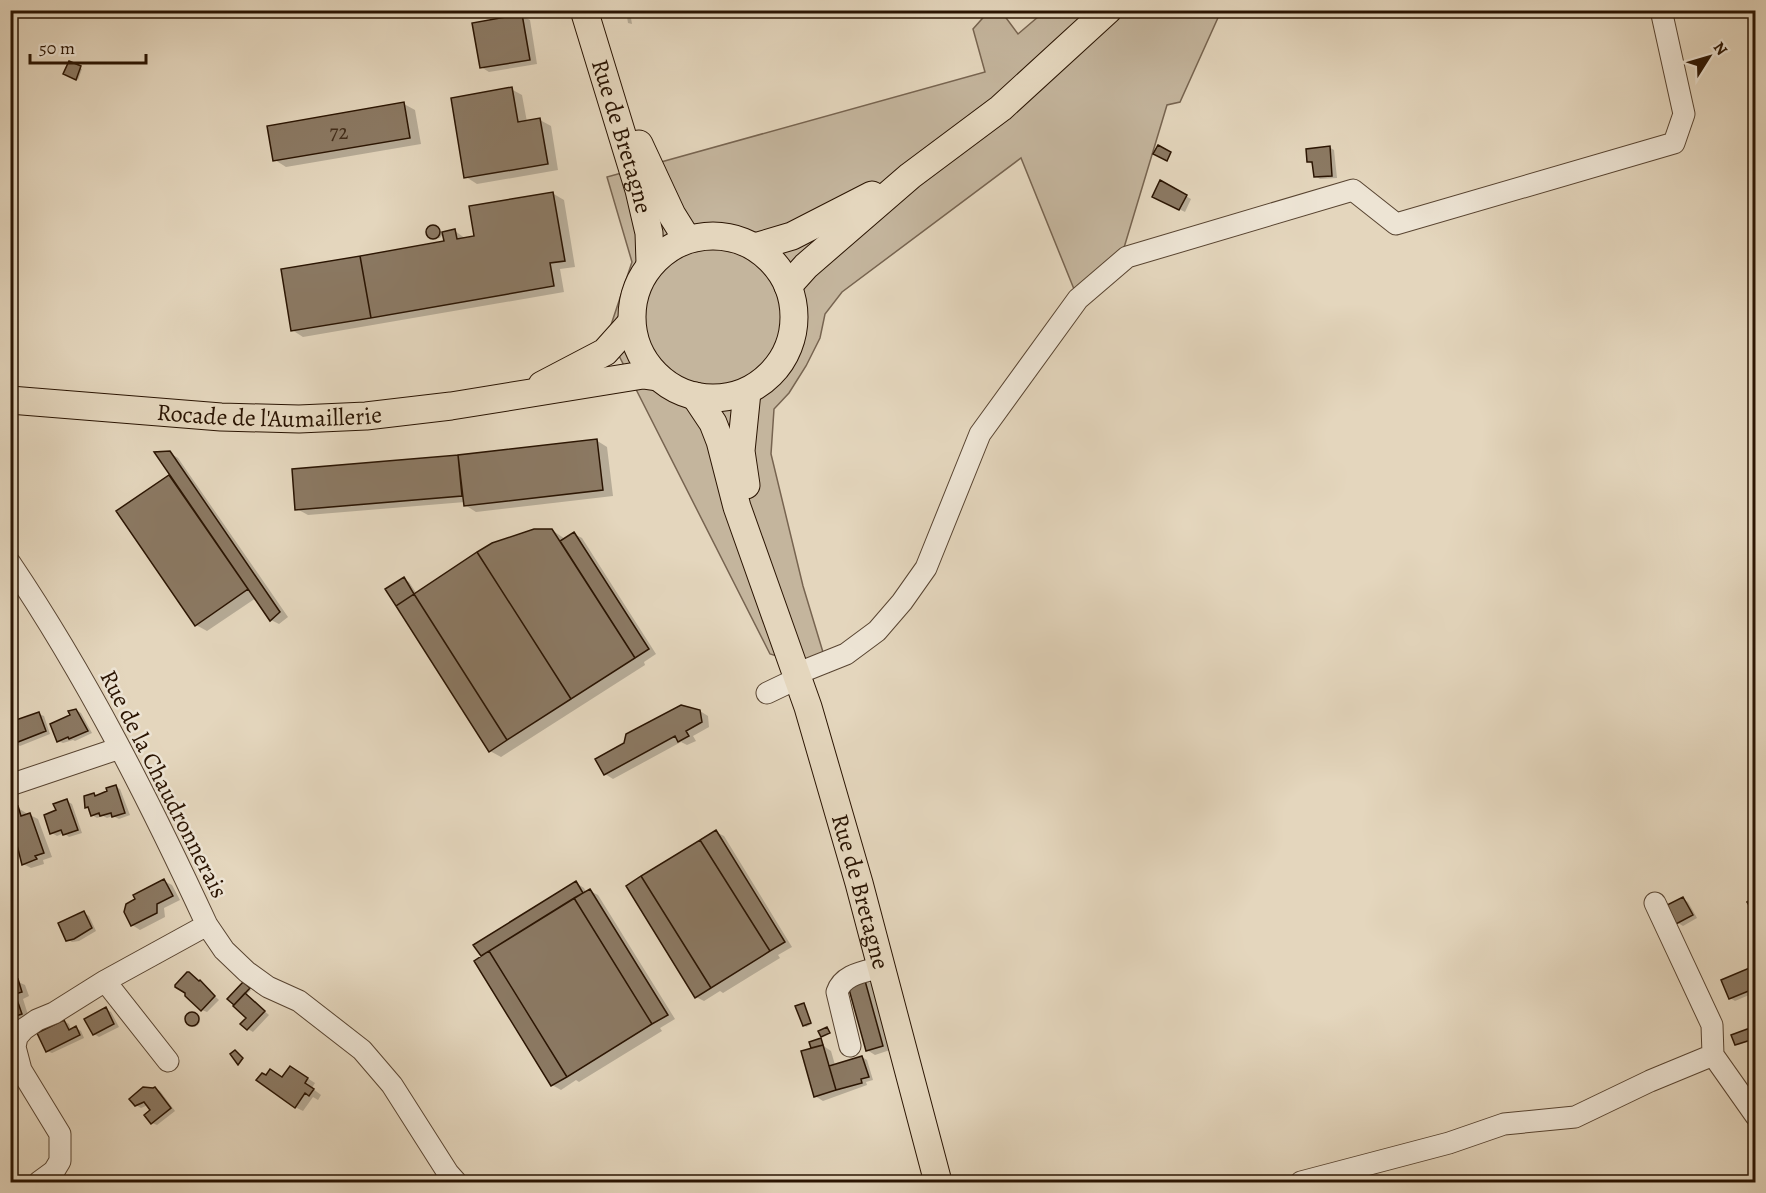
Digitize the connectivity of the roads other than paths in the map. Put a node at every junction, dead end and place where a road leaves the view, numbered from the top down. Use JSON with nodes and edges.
{"nodes":[{"id":1,"x":584,"y":10,"type":"edge"},
{"id":2,"x":599,"y":10,"type":"edge"},
{"id":3,"x":1108,"y":10,"type":"edge"},
{"id":4,"x":1661,"y":10,"type":"edge"},
{"id":5,"x":910,"y":176,"type":"junction"},
{"id":6,"x":687,"y":239,"type":"junction"},
{"id":7,"x":755,"y":247,"type":"junction"},
{"id":8,"x":650,"y":263,"type":"junction"},
{"id":9,"x":788,"y":286,"type":"junction"},
{"id":10,"x":631,"y":323,"type":"junction"},
{"id":11,"x":657,"y":377,"type":"junction"},
{"id":12,"x":747,"y":392,"type":"junction"},
{"id":13,"x":527,"y":393,"type":"junction"},
{"id":14,"x":695,"y":396,"type":"junction"},
{"id":15,"x":10,"y":400,"type":"edge"},
{"id":16,"x":10,"y":563,"type":"edge"},
{"id":17,"x":773,"y":603,"type":"junction"},
{"id":18,"x":798,"y":676,"type":"junction"},
{"id":19,"x":767,"y":693,"type":"dead end"},
{"id":20,"x":120,"y":748,"type":"junction"},
{"id":21,"x":10,"y":785,"type":"edge"},
{"id":22,"x":1655,"y":903,"type":"dead end"},
{"id":23,"x":207,"y":925,"type":"junction"},
{"id":24,"x":881,"y":967,"type":"junction"},
{"id":25,"x":105,"y":981,"type":"junction"},
{"id":26,"x":850,"y":1046,"type":"dead end"},
{"id":27,"x":1713,"y":1055,"type":"junction"},
{"id":28,"x":168,"y":1061,"type":"dead end"},
{"id":29,"x":1755,"y":1116,"type":"edge"},
{"id":30,"x":39,"y":1182,"type":"edge"},
{"id":31,"x":456,"y":1182,"type":"edge"},
{"id":32,"x":938,"y":1182,"type":"edge"},
{"id":33,"x":1300,"y":1182,"type":"edge"}],
"edges":[{"from":1,"to":8,"type":"main road","name":"Rue de Bretagne"},
{"from":2,"to":6,"type":"main road","name":"Rue de Bretagne"},
{"from":3,"to":5,"type":"main road"},
{"from":4,"to":18,"type":"street"},
{"from":5,"to":7,"type":"main road"},
{"from":5,"to":9,"type":"main road"},
{"from":6,"to":7,"type":"main road"},
{"from":6,"to":8,"type":"main road"},
{"from":7,"to":9,"type":"main road"},
{"from":8,"to":10,"type":"main road"},
{"from":9,"to":12,"type":"main road"},
{"from":10,"to":11,"type":"main road"},
{"from":10,"to":13,"type":"main road","name":"Rocade de l'Aumaillerie"},
{"from":11,"to":13,"type":"main road","name":"Rocade de l'Aumaillerie"},
{"from":11,"to":14,"type":"main road"},
{"from":12,"to":14,"type":"main road"},
{"from":12,"to":17,"type":"main road","name":"Rue de Bretagne"},
{"from":13,"to":15,"type":"main road","name":"Rocade de l'Aumaillerie"},
{"from":14,"to":17,"type":"main road","name":"Rue de Bretagne"},
{"from":16,"to":20,"type":"street","name":"Rue de la Chaudronnerais"},
{"from":17,"to":18,"type":"main road","name":"Rue de Bretagne"},
{"from":18,"to":19,"type":"street"},
{"from":18,"to":24,"type":"main road","name":"Rue de Bretagne"},
{"from":20,"to":21,"type":"street"},
{"from":20,"to":23,"type":"street","name":"Rue de la Chaudronnerais"},
{"from":22,"to":27,"type":"street"},
{"from":23,"to":25,"type":"street"},
{"from":23,"to":31,"type":"street","name":"Rue de la Chaudronnerais"},
{"from":24,"to":26,"type":"street"},
{"from":24,"to":32,"type":"main road","name":"Rue de Bretagne"},
{"from":25,"to":28,"type":"street"},
{"from":25,"to":30,"type":"street"},
{"from":27,"to":29,"type":"street"},
{"from":27,"to":33,"type":"street"}]}
